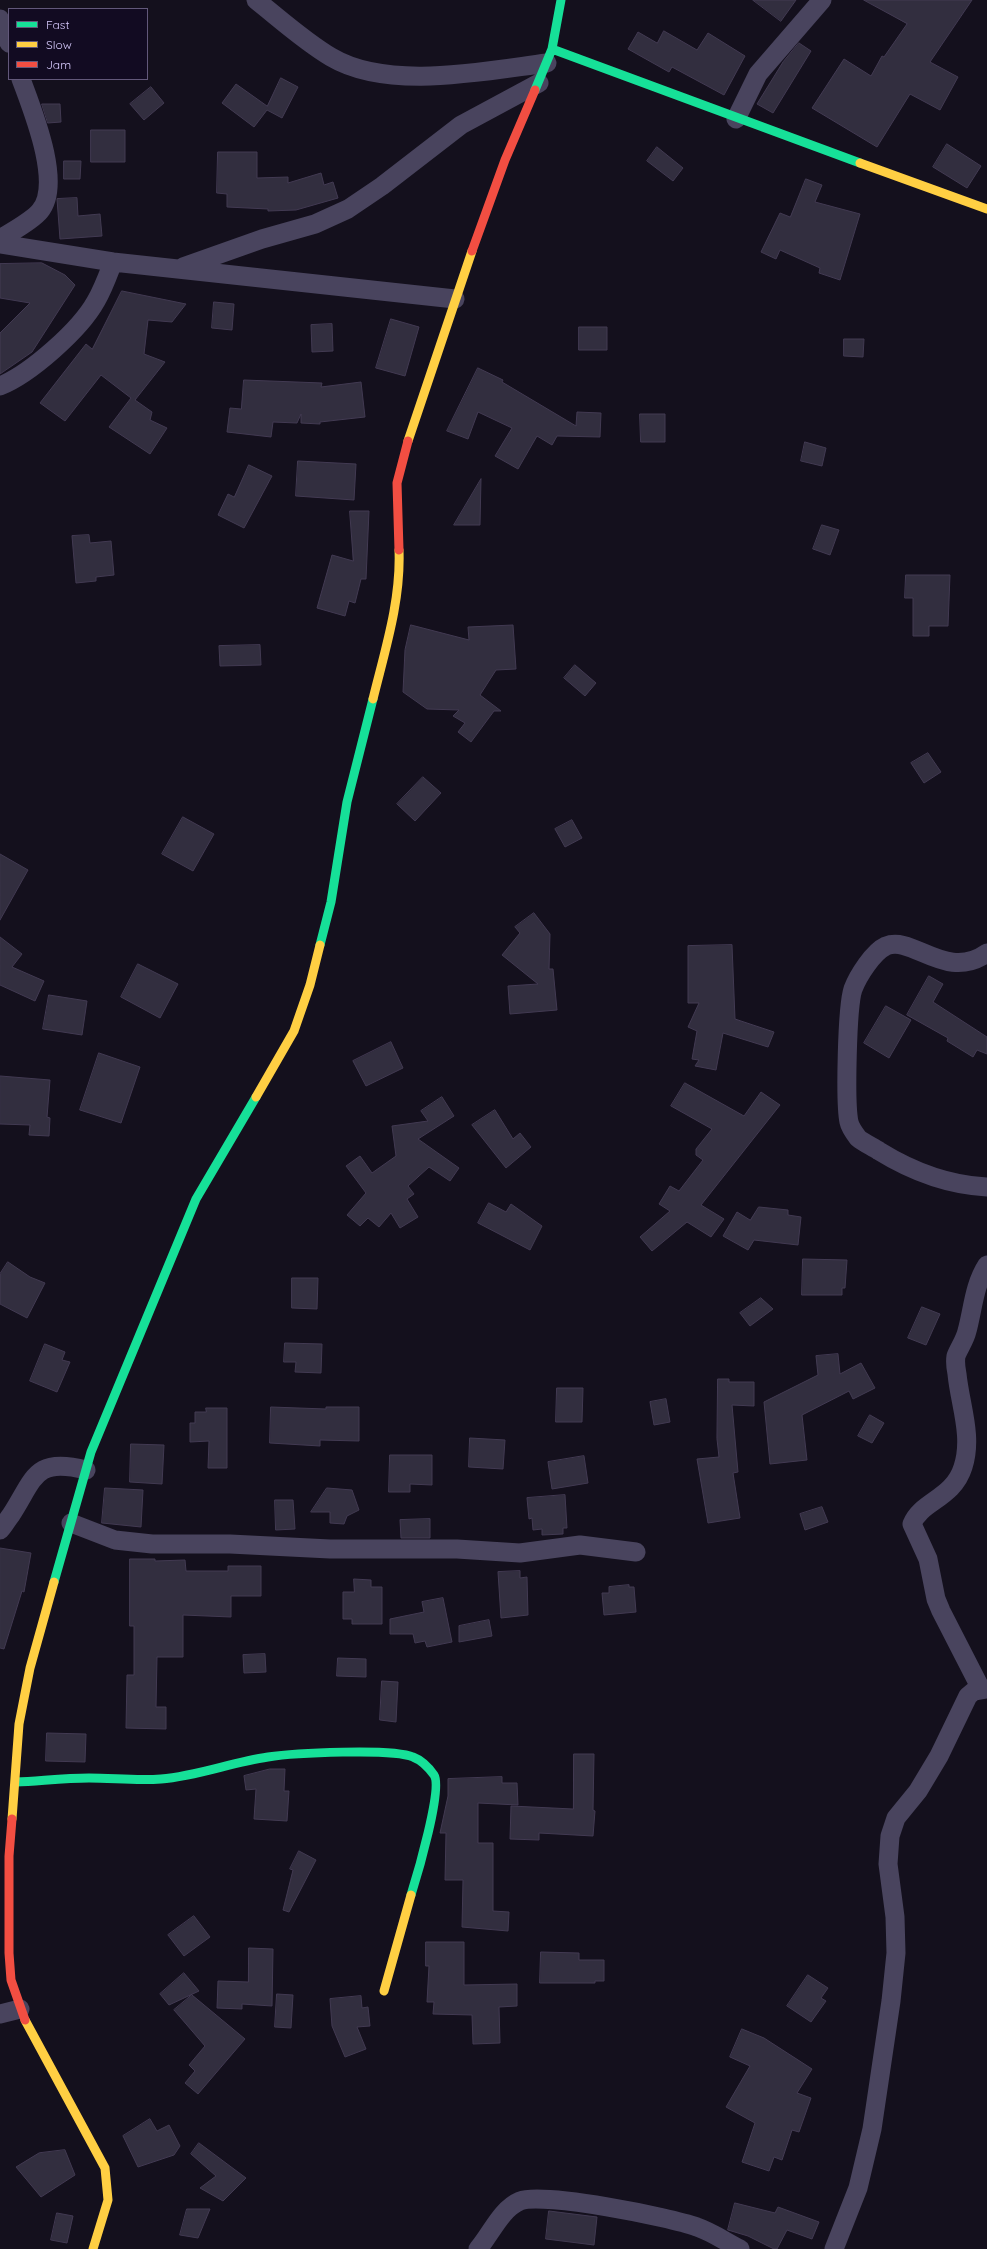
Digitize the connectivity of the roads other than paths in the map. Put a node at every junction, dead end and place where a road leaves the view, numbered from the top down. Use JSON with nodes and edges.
{"nodes":[{"id":1,"x":256,"y":0,"type":"edge"},
{"id":2,"x":561,"y":0,"type":"edge"},
{"id":3,"x":822,"y":0,"type":"edge"},
{"id":4,"x":0,"y":19,"type":"edge"},
{"id":5,"x":8,"y":40,"type":"edge"},
{"id":6,"x":549,"y":56,"type":"junction"},
{"id":7,"x":21,"y":80,"type":"edge"},
{"id":8,"x":539,"y":83,"type":"junction"},
{"id":9,"x":736,"y":119,"type":"junction"},
{"id":10,"x":987,"y":209,"type":"edge"},
{"id":11,"x":0,"y":240,"type":"edge"},
{"id":12,"x":0,"y":244,"type":"edge"},
{"id":13,"x":113,"y":262,"type":"junction"},
{"id":14,"x":178,"y":269,"type":"junction"},
{"id":15,"x":455,"y":299,"type":"junction"},
{"id":16,"x":0,"y":386,"type":"edge"},
{"id":17,"x":987,"y":953,"type":"edge"},
{"id":18,"x":987,"y":1186,"type":"edge"},
{"id":19,"x":987,"y":1265,"type":"edge"},
{"id":20,"x":86,"y":1470,"type":"junction"},
{"id":21,"x":71,"y":1523,"type":"junction"},
{"id":22,"x":0,"y":1530,"type":"edge"},
{"id":23,"x":636,"y":1552,"type":"dead end"},
{"id":24,"x":984,"y":1689,"type":"edge"},
{"id":25,"x":16,"y":1782,"type":"junction"},
{"id":26,"x":5,"y":1850,"type":"edge"},
{"id":27,"x":384,"y":1991,"type":"dead end"},
{"id":28,"x":20,"y":2009,"type":"junction"},
{"id":29,"x":0,"y":2014,"type":"edge"},
{"id":30,"x":93,"y":2249,"type":"edge"},
{"id":31,"x":478,"y":2249,"type":"edge"},
{"id":32,"x":740,"y":2249,"type":"edge"},
{"id":33,"x":834,"y":2249,"type":"edge"}],
"edges":[{"from":1,"to":6,"type":"street"},
{"from":2,"to":6,"type":"street"},
{"from":3,"to":9,"type":"street"},
{"from":4,"to":5,"type":"street"},
{"from":6,"to":8,"type":"street"},
{"from":6,"to":9,"type":"street"},
{"from":7,"to":11,"type":"street"},
{"from":8,"to":14,"type":"street"},
{"from":8,"to":15,"type":"street"},
{"from":9,"to":10,"type":"street"},
{"from":12,"to":13,"type":"street"},
{"from":13,"to":14,"type":"street"},
{"from":13,"to":16,"type":"street"},
{"from":14,"to":15,"type":"street"},
{"from":15,"to":20,"type":"street"},
{"from":17,"to":18,"type":"street"},
{"from":19,"to":24,"type":"street"},
{"from":20,"to":21,"type":"street"},
{"from":20,"to":22,"type":"street"},
{"from":21,"to":23,"type":"street"},
{"from":21,"to":25,"type":"street"},
{"from":24,"to":33,"type":"street"},
{"from":25,"to":26,"type":"street"},
{"from":25,"to":27,"type":"street"},
{"from":26,"to":28,"type":"street"},
{"from":28,"to":29,"type":"street"},
{"from":28,"to":30,"type":"street"},
{"from":31,"to":32,"type":"street"}]}
